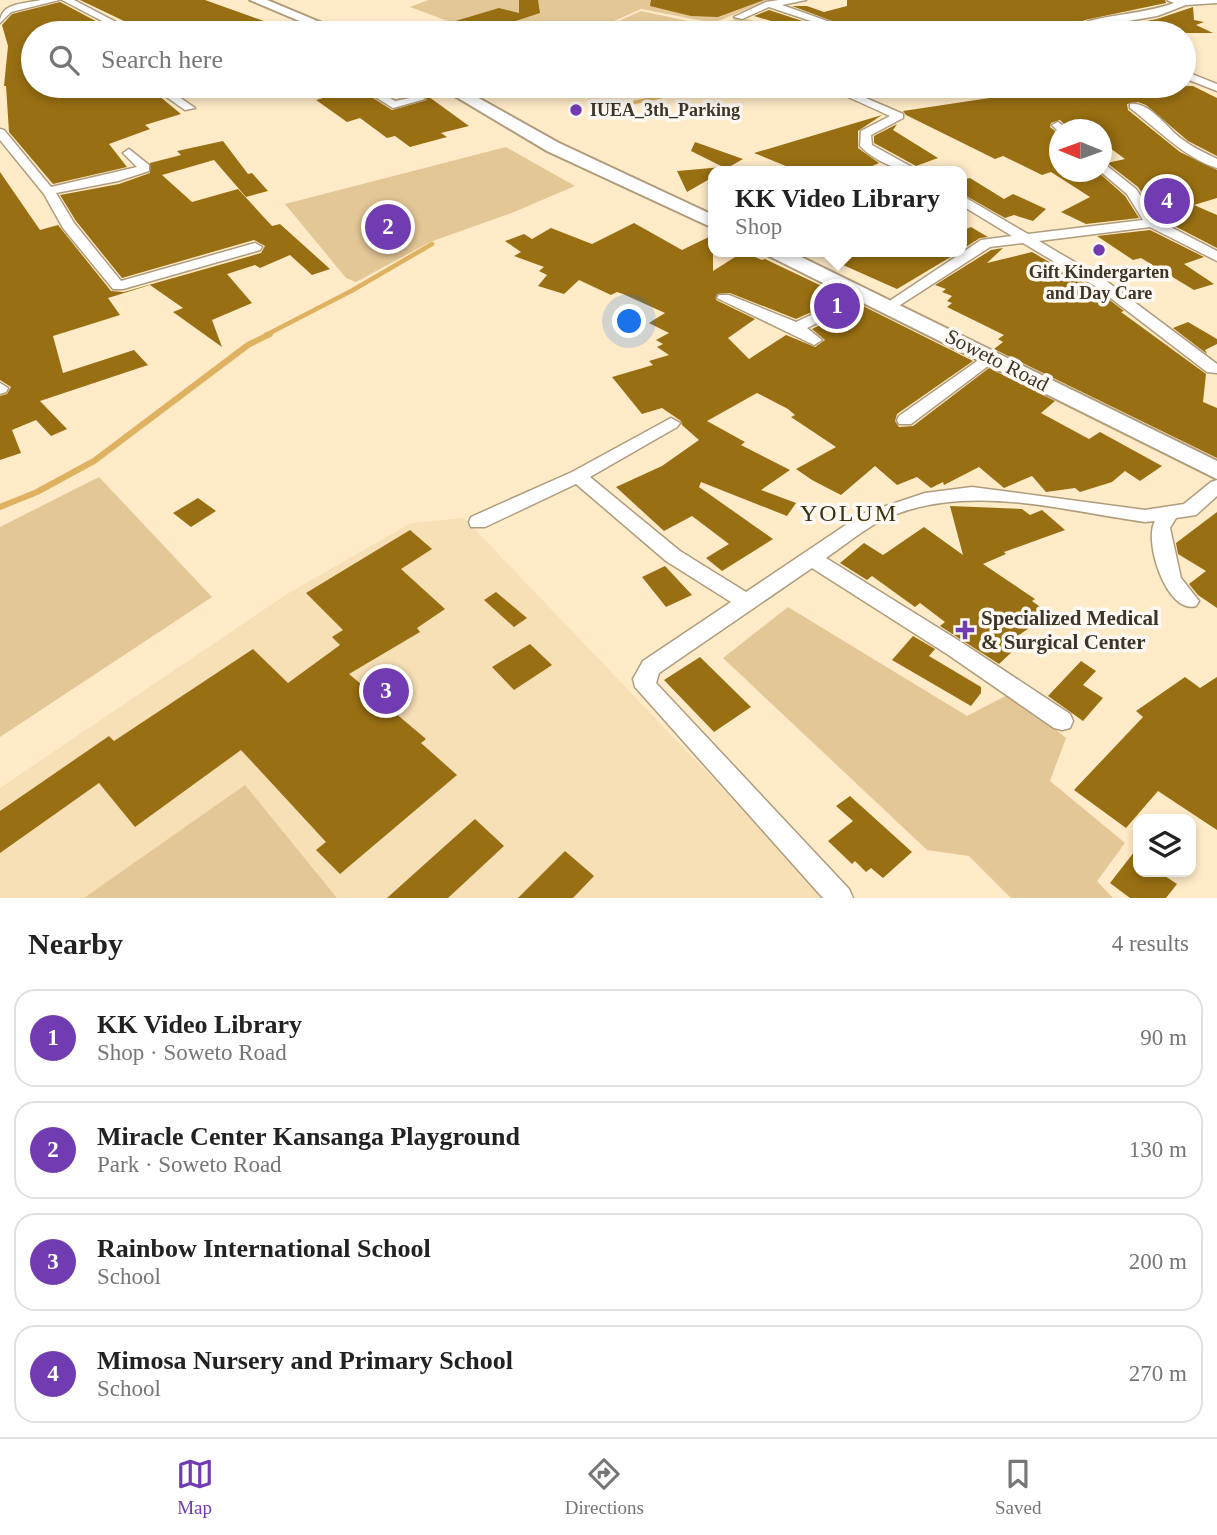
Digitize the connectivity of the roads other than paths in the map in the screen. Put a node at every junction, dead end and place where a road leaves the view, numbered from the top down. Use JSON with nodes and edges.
{"nodes":[{"id":1,"x":54,"y":0,"type":"edge"},
{"id":2,"x":67,"y":0,"type":"edge"},
{"id":3,"x":256,"y":0,"type":"edge"},
{"id":4,"x":802,"y":0,"type":"edge"},
{"id":5,"x":1170,"y":0,"type":"edge"},
{"id":6,"x":1183,"y":3,"type":"junction"},
{"id":7,"x":1214,"y":3,"type":"edge"},
{"id":8,"x":769,"y":4,"type":"junction"},
{"id":9,"x":4,"y":10,"type":"edge"},
{"id":10,"x":739,"y":16,"type":"dead end"},
{"id":11,"x":0,"y":20,"type":"edge"},
{"id":12,"x":108,"y":21,"type":"edge"},
{"id":13,"x":309,"y":21,"type":"edge"},
{"id":14,"x":820,"y":21,"type":"edge"},
{"id":15,"x":1110,"y":21,"type":"edge"},
{"id":16,"x":1196,"y":79,"type":"edge"},
{"id":17,"x":1217,"y":88,"type":"edge"},
{"id":18,"x":174,"y":98,"type":"edge"},
{"id":19,"x":382,"y":98,"type":"edge"},
{"id":20,"x":467,"y":98,"type":"edge"},
{"id":21,"x":857,"y":98,"type":"edge"},
{"id":22,"x":420,"y":99,"type":"dead end"},
{"id":23,"x":1134,"y":106,"type":"dead end"},
{"id":24,"x":189,"y":108,"type":"dead end"},
{"id":25,"x":0,"y":132,"type":"edge"},
{"id":26,"x":129,"y":153,"type":"dead end"},
{"id":27,"x":1217,"y":164,"type":"edge"},
{"id":28,"x":902,"y":166,"type":"edge"},
{"id":29,"x":1112,"y":175,"type":"edge"},
{"id":30,"x":48,"y":191,"type":"junction"},
{"id":31,"x":967,"y":203,"type":"edge"},
{"id":32,"x":708,"y":220,"type":"edge"},
{"id":33,"x":1152,"y":223,"type":"junction"},
{"id":34,"x":1028,"y":239,"type":"junction"},
{"id":35,"x":255,"y":247,"type":"dead end"},
{"id":36,"x":967,"y":255,"type":"edge"},
{"id":37,"x":787,"y":257,"type":"edge"},
{"id":38,"x":964,"y":257,"type":"edge"},
{"id":39,"x":1217,"y":257,"type":"edge"},
{"id":40,"x":865,"y":294,"type":"junction"},
{"id":41,"x":724,"y":298,"type":"dead end"},
{"id":42,"x":889,"y":306,"type":"junction"},
{"id":43,"x":796,"y":328,"type":"junction"},
{"id":44,"x":814,"y":340,"type":"dead end"},
{"id":45,"x":990,"y":357,"type":"junction"},
{"id":46,"x":1215,"y":372,"type":"edge"},
{"id":47,"x":905,"y":420,"type":"dead end"},
{"id":48,"x":671,"y":423,"type":"dead end"},
{"id":49,"x":1217,"y":471,"type":"edge"},
{"id":50,"x":578,"y":476,"type":"junction"},
{"id":51,"x":1217,"y":486,"type":"edge"},
{"id":52,"x":1169,"y":514,"type":"junction"},
{"id":53,"x":478,"y":522,"type":"dead end"},
{"id":54,"x":811,"y":558,"type":"junction"},
{"id":55,"x":746,"y":601,"type":"junction"},
{"id":56,"x":1189,"y":601,"type":"dead end"},
{"id":57,"x":1062,"y":721,"type":"dead end"},
{"id":58,"x":840,"y":898,"type":"edge"}],
"edges":[{"from":1,"to":9,"type":"street"},
{"from":2,"to":12,"type":"street"},
{"from":3,"to":13,"type":"street"},
{"from":4,"to":8,"type":"street"},
{"from":5,"to":6,"type":"street"},
{"from":6,"to":7,"type":"street"},
{"from":6,"to":15,"type":"street"},
{"from":8,"to":10,"type":"street"},
{"from":8,"to":14,"type":"street"},
{"from":9,"to":11,"type":"street"},
{"from":16,"to":17,"type":"street"},
{"from":18,"to":24,"type":"street"},
{"from":19,"to":22,"type":"street"},
{"from":20,"to":32,"type":"street"},
{"from":21,"to":28,"type":"street"},
{"from":23,"to":27,"type":"street"},
{"from":25,"to":30,"type":"street"},
{"from":26,"to":30,"type":"street"},
{"from":29,"to":33,"type":"street"},
{"from":30,"to":35,"type":"street"},
{"from":31,"to":34,"type":"street"},
{"from":33,"to":34,"type":"street"},
{"from":33,"to":39,"type":"street"},
{"from":34,"to":36,"type":"street"},
{"from":34,"to":46,"type":"street"},
{"from":37,"to":40,"type":"street","name":"Soweto Road"},
{"from":38,"to":42,"type":"street"},
{"from":40,"to":42,"type":"street","name":"Soweto Road"},
{"from":40,"to":43,"type":"street"},
{"from":41,"to":43,"type":"street"},
{"from":42,"to":45,"type":"street","name":"Soweto Road"},
{"from":43,"to":44,"type":"street"},
{"from":45,"to":47,"type":"street"},
{"from":45,"to":49,"type":"street","name":"Soweto Road"},
{"from":48,"to":50,"type":"street"},
{"from":50,"to":53,"type":"street"},
{"from":50,"to":55,"type":"street"},
{"from":51,"to":52,"type":"street"},
{"from":52,"to":54,"type":"street"},
{"from":52,"to":56,"type":"street"},
{"from":54,"to":55,"type":"street"},
{"from":54,"to":57,"type":"street"},
{"from":55,"to":58,"type":"street"}]}
